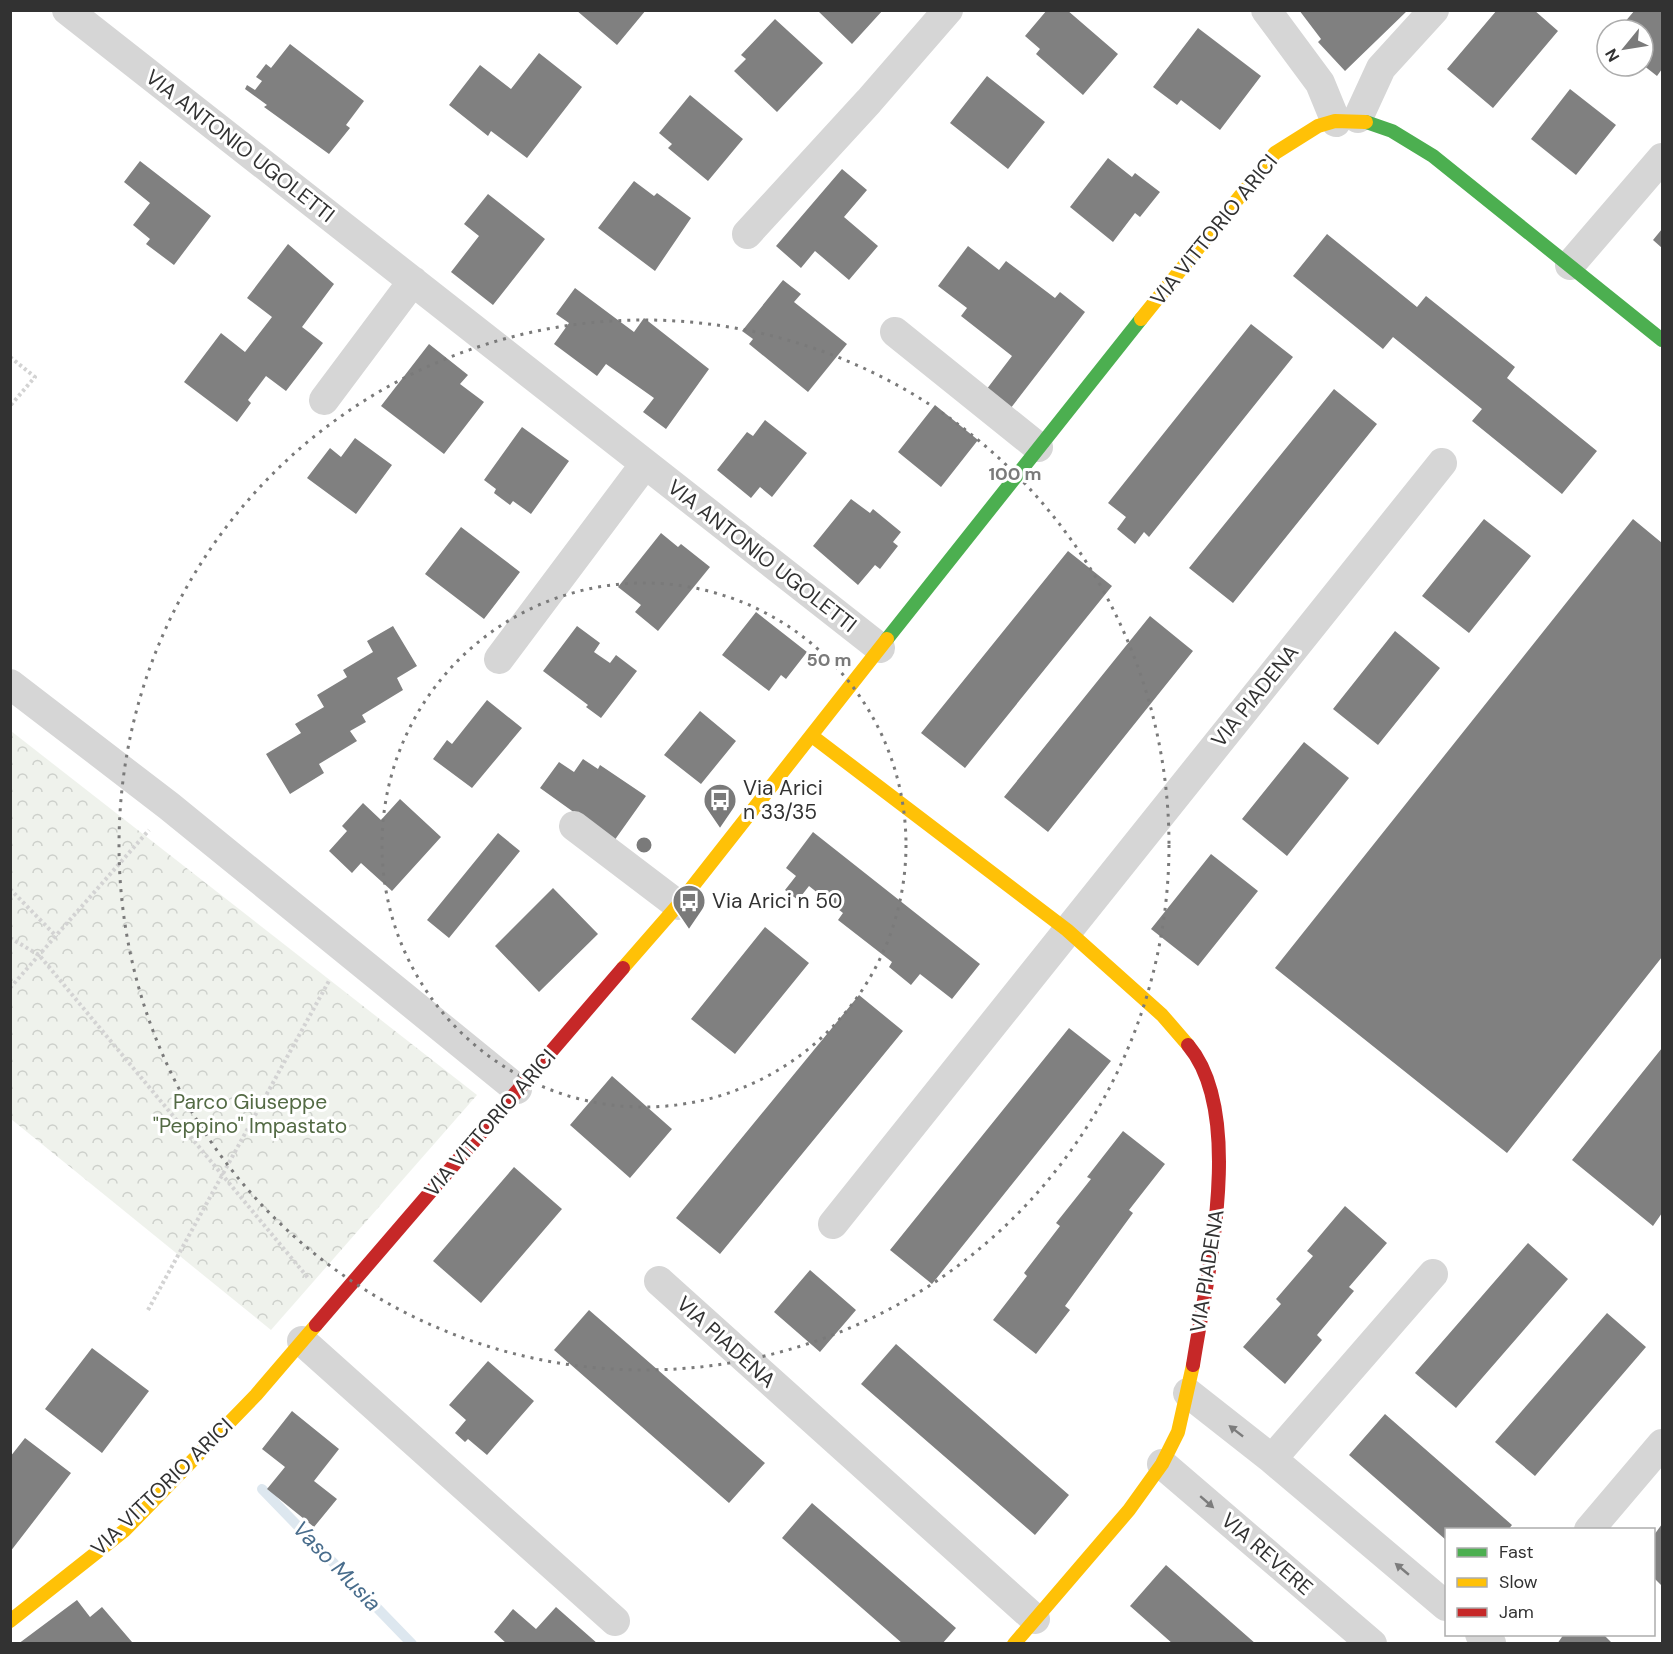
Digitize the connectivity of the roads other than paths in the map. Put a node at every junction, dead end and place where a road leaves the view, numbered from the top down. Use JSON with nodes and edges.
{"nodes":[{"id":1,"x":67,"y":10,"type":"edge"},
{"id":2,"x":948,"y":10,"type":"edge"},
{"id":3,"x":1266,"y":10,"type":"edge"},
{"id":4,"x":1434,"y":10,"type":"edge"},
{"id":5,"x":1347,"y":120,"type":"junction"},
{"id":6,"x":1662,"y":158,"type":"edge"},
{"id":7,"x":747,"y":234,"type":"dead end"},
{"id":8,"x":1570,"y":265,"type":"junction"},
{"id":9,"x":413,"y":281,"type":"junction"},
{"id":10,"x":895,"y":332,"type":"dead end"},
{"id":11,"x":1662,"y":340,"type":"edge"},
{"id":12,"x":324,"y":400,"type":"dead end"},
{"id":13,"x":1038,"y":447,"type":"junction"},
{"id":14,"x":1442,"y":463,"type":"dead end"},
{"id":15,"x":645,"y":465,"type":"junction"},
{"id":16,"x":880,"y":648,"type":"junction"},
{"id":17,"x":499,"y":658,"type":"dead end"},
{"id":18,"x":10,"y":684,"type":"edge"},
{"id":19,"x":812,"y":736,"type":"junction"},
{"id":20,"x":574,"y":826,"type":"dead end"},
{"id":21,"x":678,"y":905,"type":"junction"},
{"id":22,"x":1067,"y":930,"type":"junction"},
{"id":23,"x":518,"y":1089,"type":"junction"},
{"id":24,"x":833,"y":1224,"type":"dead end"},
{"id":25,"x":1433,"y":1274,"type":"dead end"},
{"id":26,"x":659,"y":1281,"type":"dead end"},
{"id":27,"x":302,"y":1341,"type":"junction"},
{"id":28,"x":1188,"y":1393,"type":"junction"},
{"id":29,"x":1662,"y":1444,"type":"edge"},
{"id":30,"x":1272,"y":1459,"type":"junction"},
{"id":31,"x":1162,"y":1464,"type":"junction"},
{"id":32,"x":1591,"y":1528,"type":"edge"},
{"id":33,"x":1445,"y":1605,"type":"edge"},
{"id":34,"x":1035,"y":1619,"type":"junction"},
{"id":35,"x":10,"y":1621,"type":"edge"},
{"id":36,"x":615,"y":1621,"type":"dead end"},
{"id":37,"x":1014,"y":1644,"type":"edge"},
{"id":38,"x":1372,"y":1644,"type":"edge"}],
"edges":[{"from":1,"to":9,"type":"street","name":"VIA ANTONIO UGOLETTI"},
{"from":2,"to":7,"type":"street"},
{"from":3,"to":5,"type":"street"},
{"from":4,"to":5,"type":"street"},
{"from":5,"to":8,"type":"street"},
{"from":5,"to":13,"type":"street","name":"VIA VITTORIO ARICI"},
{"from":6,"to":8,"type":"street"},
{"from":8,"to":11,"type":"street"},
{"from":9,"to":12,"type":"street"},
{"from":9,"to":15,"type":"street","name":"VIA ANTONIO UGOLETTI"},
{"from":10,"to":13,"type":"street"},
{"from":13,"to":16,"type":"street","name":"VIA VITTORIO ARICI"},
{"from":14,"to":22,"type":"street","name":"VIA PIADENA"},
{"from":15,"to":16,"type":"street","name":"VIA ANTONIO UGOLETTI"},
{"from":15,"to":17,"type":"street"},
{"from":16,"to":19,"type":"street","name":"VIA VITTORIO ARICI"},
{"from":18,"to":23,"type":"street"},
{"from":19,"to":21,"type":"street","name":"VIA VITTORIO ARICI"},
{"from":19,"to":22,"type":"street","name":"VIA PIADENA"},
{"from":20,"to":21,"type":"street"},
{"from":21,"to":23,"type":"street","name":"VIA VITTORIO ARICI"},
{"from":22,"to":24,"type":"street","name":"VIA PIADENA"},
{"from":22,"to":28,"type":"street","name":"VIA PIADENA"},
{"from":23,"to":27,"type":"street","name":"VIA VITTORIO ARICI"},
{"from":25,"to":30,"type":"street"},
{"from":26,"to":34,"type":"street","name":"VIA PIADENA"},
{"from":27,"to":35,"type":"street","name":"VIA VITTORIO ARICI"},
{"from":27,"to":36,"type":"street"},
{"from":30,"to":28,"type":"street","one_way":true},
{"from":28,"to":31,"type":"street","name":"VIA PIADENA"},
{"from":29,"to":32,"type":"street"},
{"from":33,"to":30,"type":"street","one_way":true},
{"from":31,"to":34,"type":"street","name":"VIA PIADENA"},
{"from":31,"to":38,"type":"street","name":"VIA REVERE","one_way":true},
{"from":34,"to":37,"type":"street","name":"VIA PIADENA"}]}
